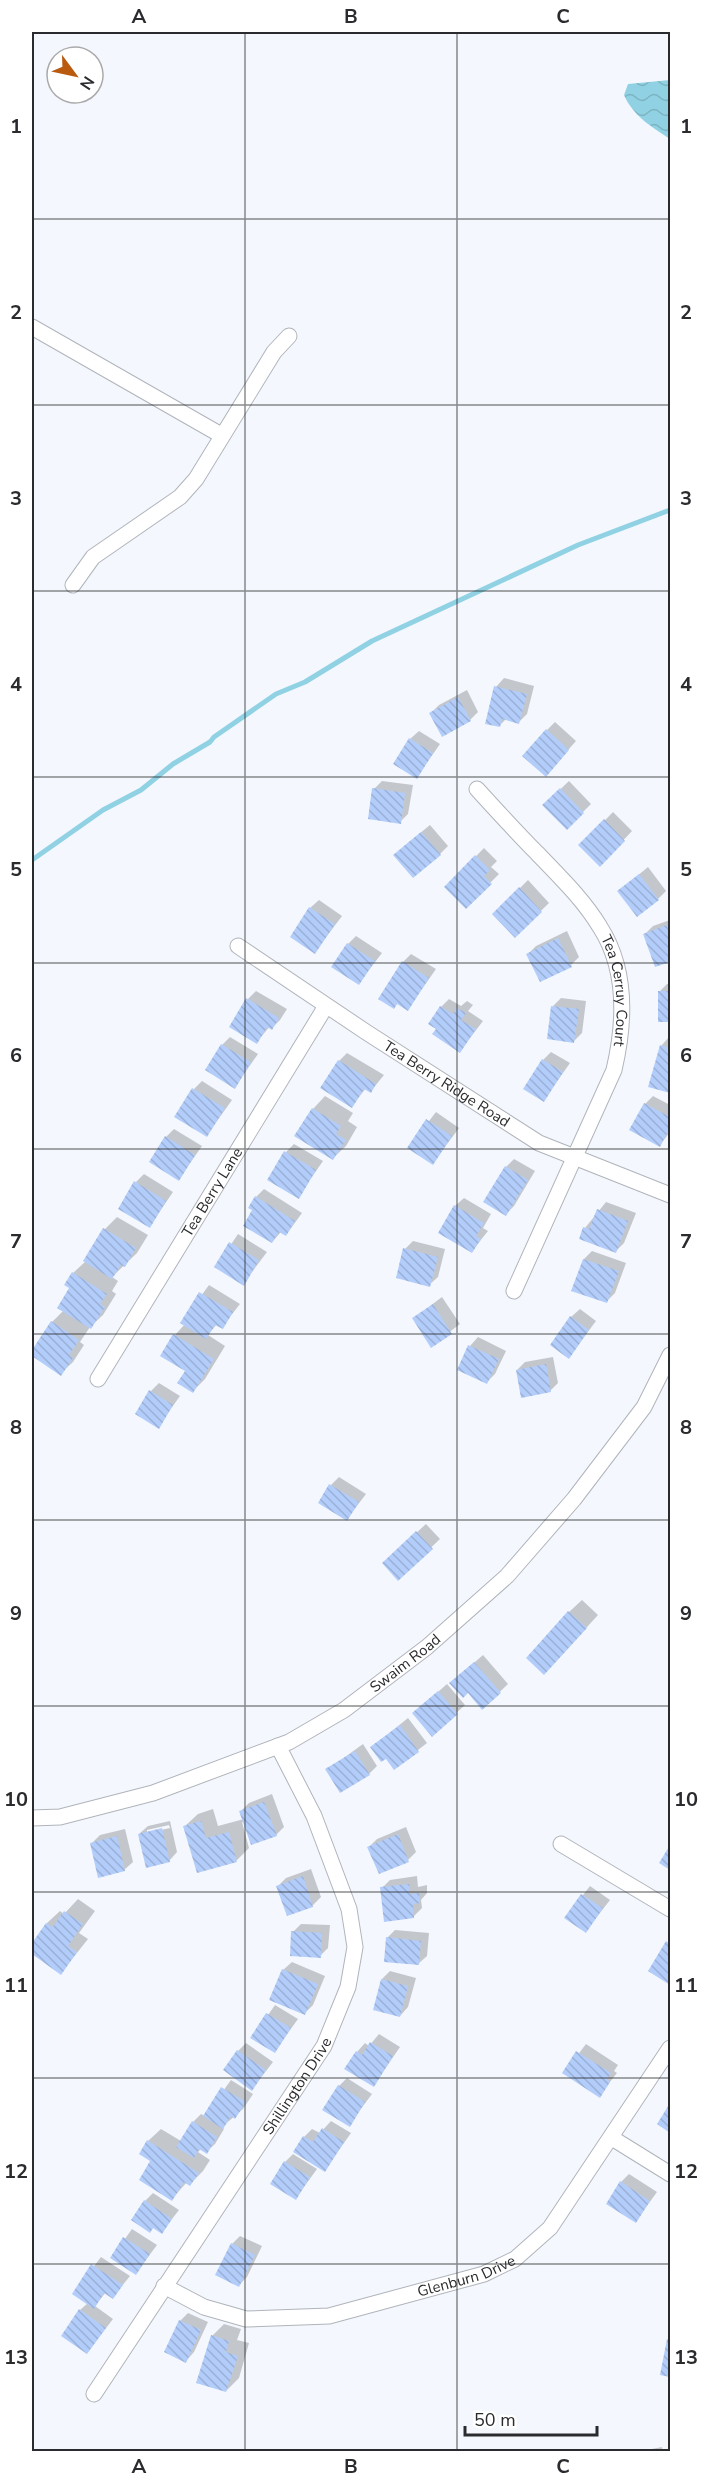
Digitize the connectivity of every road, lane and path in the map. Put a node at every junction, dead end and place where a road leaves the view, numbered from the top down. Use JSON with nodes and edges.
{"nodes":[{"id":1,"x":32,"y":327,"type":"edge"},
{"id":2,"x":289,"y":336,"type":"dead end"},
{"id":3,"x":221,"y":435,"type":"junction"},
{"id":4,"x":73,"y":585,"type":"dead end"},
{"id":5,"x":477,"y":789,"type":"dead end"},
{"id":6,"x":238,"y":946,"type":"dead end"},
{"id":7,"x":326,"y":1006,"type":"junction"},
{"id":8,"x":574,"y":1158,"type":"junction"},
{"id":9,"x":670,"y":1196,"type":"edge"},
{"id":10,"x":514,"y":1291,"type":"dead end"},
{"id":11,"x":670,"y":1355,"type":"edge"},
{"id":12,"x":98,"y":1379,"type":"dead end"},
{"id":13,"x":278,"y":1746,"type":"junction"},
{"id":14,"x":32,"y":1818,"type":"edge"},
{"id":15,"x":561,"y":1844,"type":"dead end"},
{"id":16,"x":670,"y":1909,"type":"edge"},
{"id":17,"x":670,"y":2049,"type":"edge"},
{"id":18,"x":612,"y":2138,"type":"junction"},
{"id":19,"x":670,"y":2174,"type":"edge"},
{"id":20,"x":164,"y":2286,"type":"junction"},
{"id":21,"x":94,"y":2394,"type":"dead end"}],
"edges":[{"from":1,"to":3,"type":"street"},
{"from":2,"to":3,"type":"street"},
{"from":3,"to":4,"type":"street"},
{"from":5,"to":8,"type":"street","name":"Tea Cerruy Court"},
{"from":6,"to":7,"type":"street","name":"Tea Berry Ridge Road"},
{"from":7,"to":8,"type":"street","name":"Tea Berry Ridge Road"},
{"from":7,"to":12,"type":"street","name":"Tea Berry Lane"},
{"from":8,"to":9,"type":"street","name":"Tea Berry Ridge Road"},
{"from":8,"to":10,"type":"street","name":"Tea Cerruy Court"},
{"from":11,"to":13,"type":"street","name":"Swaim Road"},
{"from":13,"to":14,"type":"street","name":"Swaim Road"},
{"from":13,"to":20,"type":"street","name":"Shillington Drive"},
{"from":15,"to":16,"type":"street"},
{"from":17,"to":18,"type":"street","name":"Glenburn Drive"},
{"from":18,"to":19,"type":"street"},
{"from":18,"to":20,"type":"street","name":"Glenburn Drive"},
{"from":20,"to":21,"type":"street","name":"Shillington Drive"}]}
